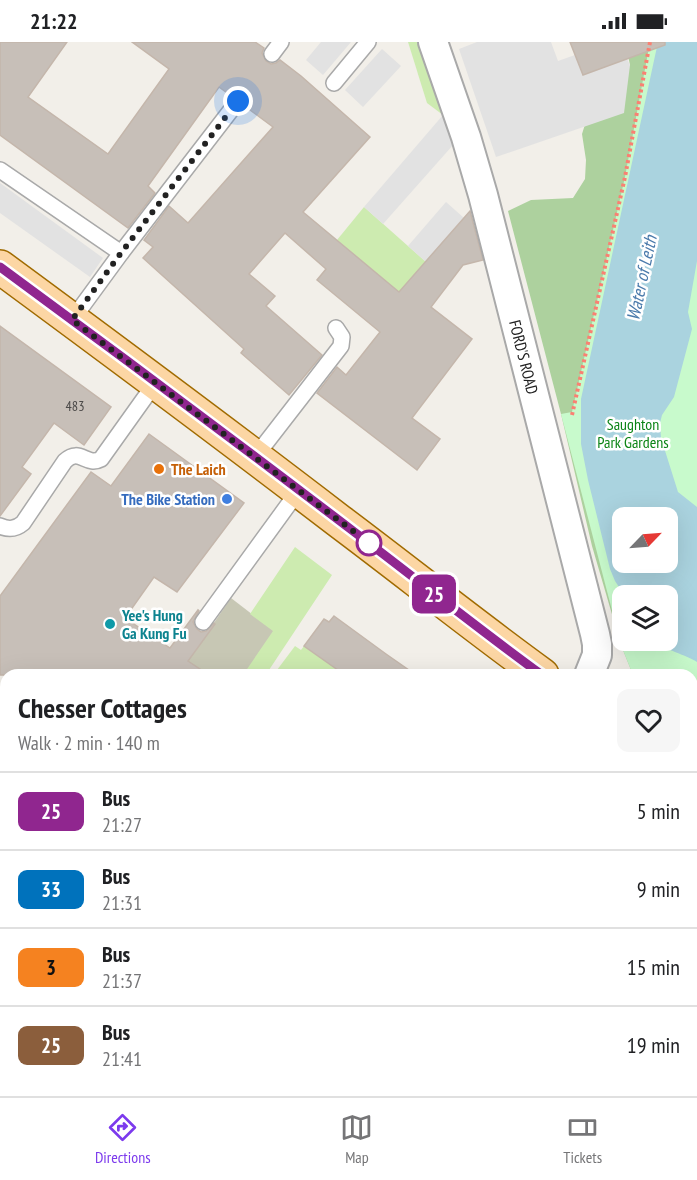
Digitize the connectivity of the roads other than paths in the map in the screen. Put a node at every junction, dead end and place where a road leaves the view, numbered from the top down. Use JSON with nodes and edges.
{"nodes":[{"id":1,"x":433,"y":42,"type":"edge"},
{"id":2,"x":360,"y":53,"type":"edge"},
{"id":3,"x":334,"y":83,"type":"dead end"},
{"id":4,"x":238,"y":101,"type":"dead end"},
{"id":5,"x":0,"y":170,"type":"edge"},
{"id":6,"x":121,"y":253,"type":"junction"},
{"id":7,"x":0,"y":267,"type":"edge"},
{"id":8,"x":72,"y":320,"type":"junction"},
{"id":9,"x":336,"y":328,"type":"dead end"},
{"id":10,"x":156,"y":382,"type":"junction"},
{"id":11,"x":255,"y":457,"type":"junction"},
{"id":12,"x":299,"y":490,"type":"junction"},
{"id":13,"x":0,"y":526,"type":"edge"},
{"id":14,"x":203,"y":622,"type":"dead end"},
{"id":15,"x":534,"y":669,"type":"edge"},
{"id":16,"x":592,"y":669,"type":"edge"}],
"edges":[{"from":1,"to":16,"type":"street","name":"FORD'S ROAD"},
{"from":2,"to":3,"type":"lane"},
{"from":4,"to":6,"type":"lane"},
{"from":5,"to":6,"type":"lane"},
{"from":6,"to":8,"type":"lane"},
{"from":7,"to":8,"type":"main road"},
{"from":8,"to":10,"type":"main road"},
{"from":9,"to":11,"type":"lane"},
{"from":10,"to":11,"type":"main road"},
{"from":10,"to":13,"type":"lane"},
{"from":11,"to":12,"type":"main road"},
{"from":12,"to":14,"type":"lane"},
{"from":12,"to":15,"type":"main road"}]}
